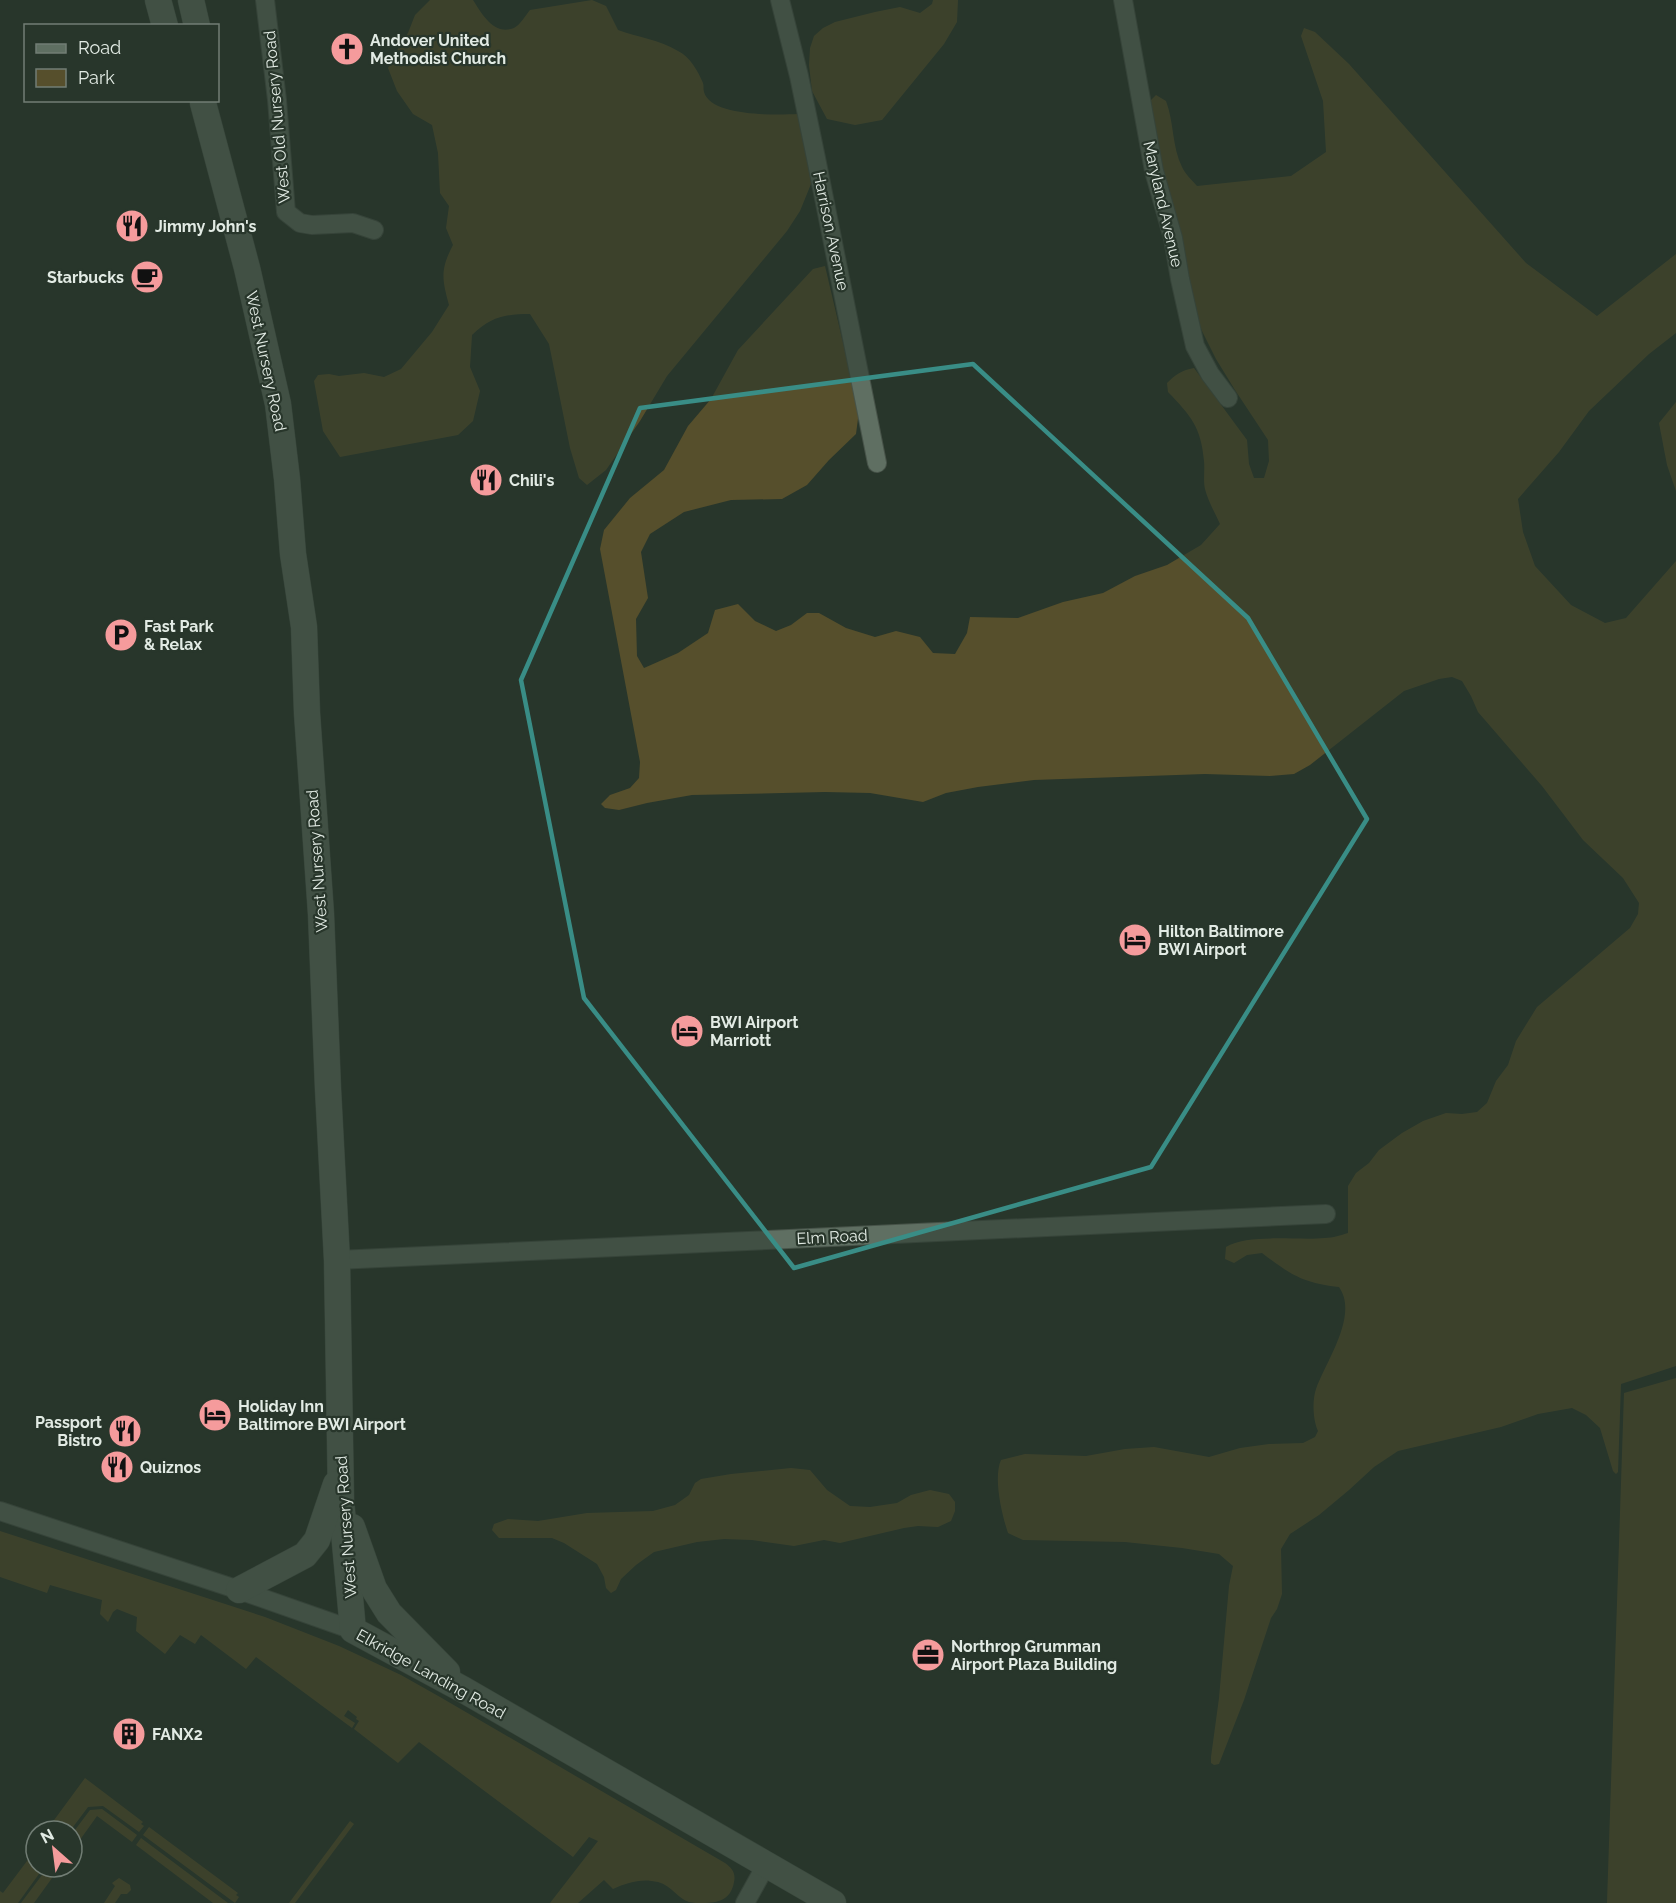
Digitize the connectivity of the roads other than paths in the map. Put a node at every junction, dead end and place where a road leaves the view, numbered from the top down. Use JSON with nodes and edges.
{"nodes":[{"id":1,"x":158,"y":0,"type":"edge"},
{"id":2,"x":191,"y":0,"type":"edge"},
{"id":3,"x":266,"y":0,"type":"edge"},
{"id":4,"x":780,"y":0,"type":"edge"},
{"id":5,"x":1123,"y":0,"type":"edge"},
{"id":6,"x":164,"y":24,"type":"edge"},
{"id":7,"x":197,"y":24,"type":"edge"},
{"id":8,"x":202,"y":102,"type":"edge"},
{"id":9,"x":374,"y":230,"type":"dead end"},
{"id":10,"x":1228,"y":398,"type":"dead end"},
{"id":11,"x":877,"y":463,"type":"dead end"},
{"id":12,"x":1326,"y":1214,"type":"dead end"},
{"id":13,"x":337,"y":1260,"type":"junction"},
{"id":14,"x":340,"y":1469,"type":"junction"},
{"id":15,"x":342,"y":1500,"type":"junction"},
{"id":16,"x":0,"y":1511,"type":"edge"},
{"id":17,"x":239,"y":1590,"type":"junction"},
{"id":18,"x":353,"y":1630,"type":"junction"},
{"id":19,"x":464,"y":1690,"type":"junction"},
{"id":20,"x":766,"y":1865,"type":"junction"},
{"id":21,"x":746,"y":1903,"type":"edge"},
{"id":22,"x":833,"y":1903,"type":"edge"}],
"edges":[{"from":1,"to":6,"type":"main road"},
{"from":2,"to":7,"type":"main road"},
{"from":3,"to":9,"type":"street","name":"West Old Nursery Road"},
{"from":4,"to":11,"type":"street","name":"Harrison Avenue"},
{"from":5,"to":10,"type":"street","name":"Maryland Avenue"},
{"from":8,"to":13,"type":"main road","name":"West Nursery Road"},
{"from":12,"to":13,"type":"street","name":"Elm Road"},
{"from":13,"to":14,"type":"main road","name":"West Nursery Road"},
{"from":14,"to":15,"type":"main road","name":"West Nursery Road"},
{"from":14,"to":17,"type":"main road"},
{"from":15,"to":18,"type":"main road","name":"West Nursery Road"},
{"from":15,"to":19,"type":"main road"},
{"from":16,"to":17,"type":"street","name":"Elkridge Landing Road"},
{"from":17,"to":18,"type":"street","name":"Elkridge Landing Road"},
{"from":18,"to":19,"type":"main road","name":"Elkridge Landing Road"},
{"from":19,"to":20,"type":"main road","name":"Elkridge Landing Road"},
{"from":20,"to":21,"type":"street"},
{"from":20,"to":22,"type":"main road","name":"Elkridge Landing Road"}]}
